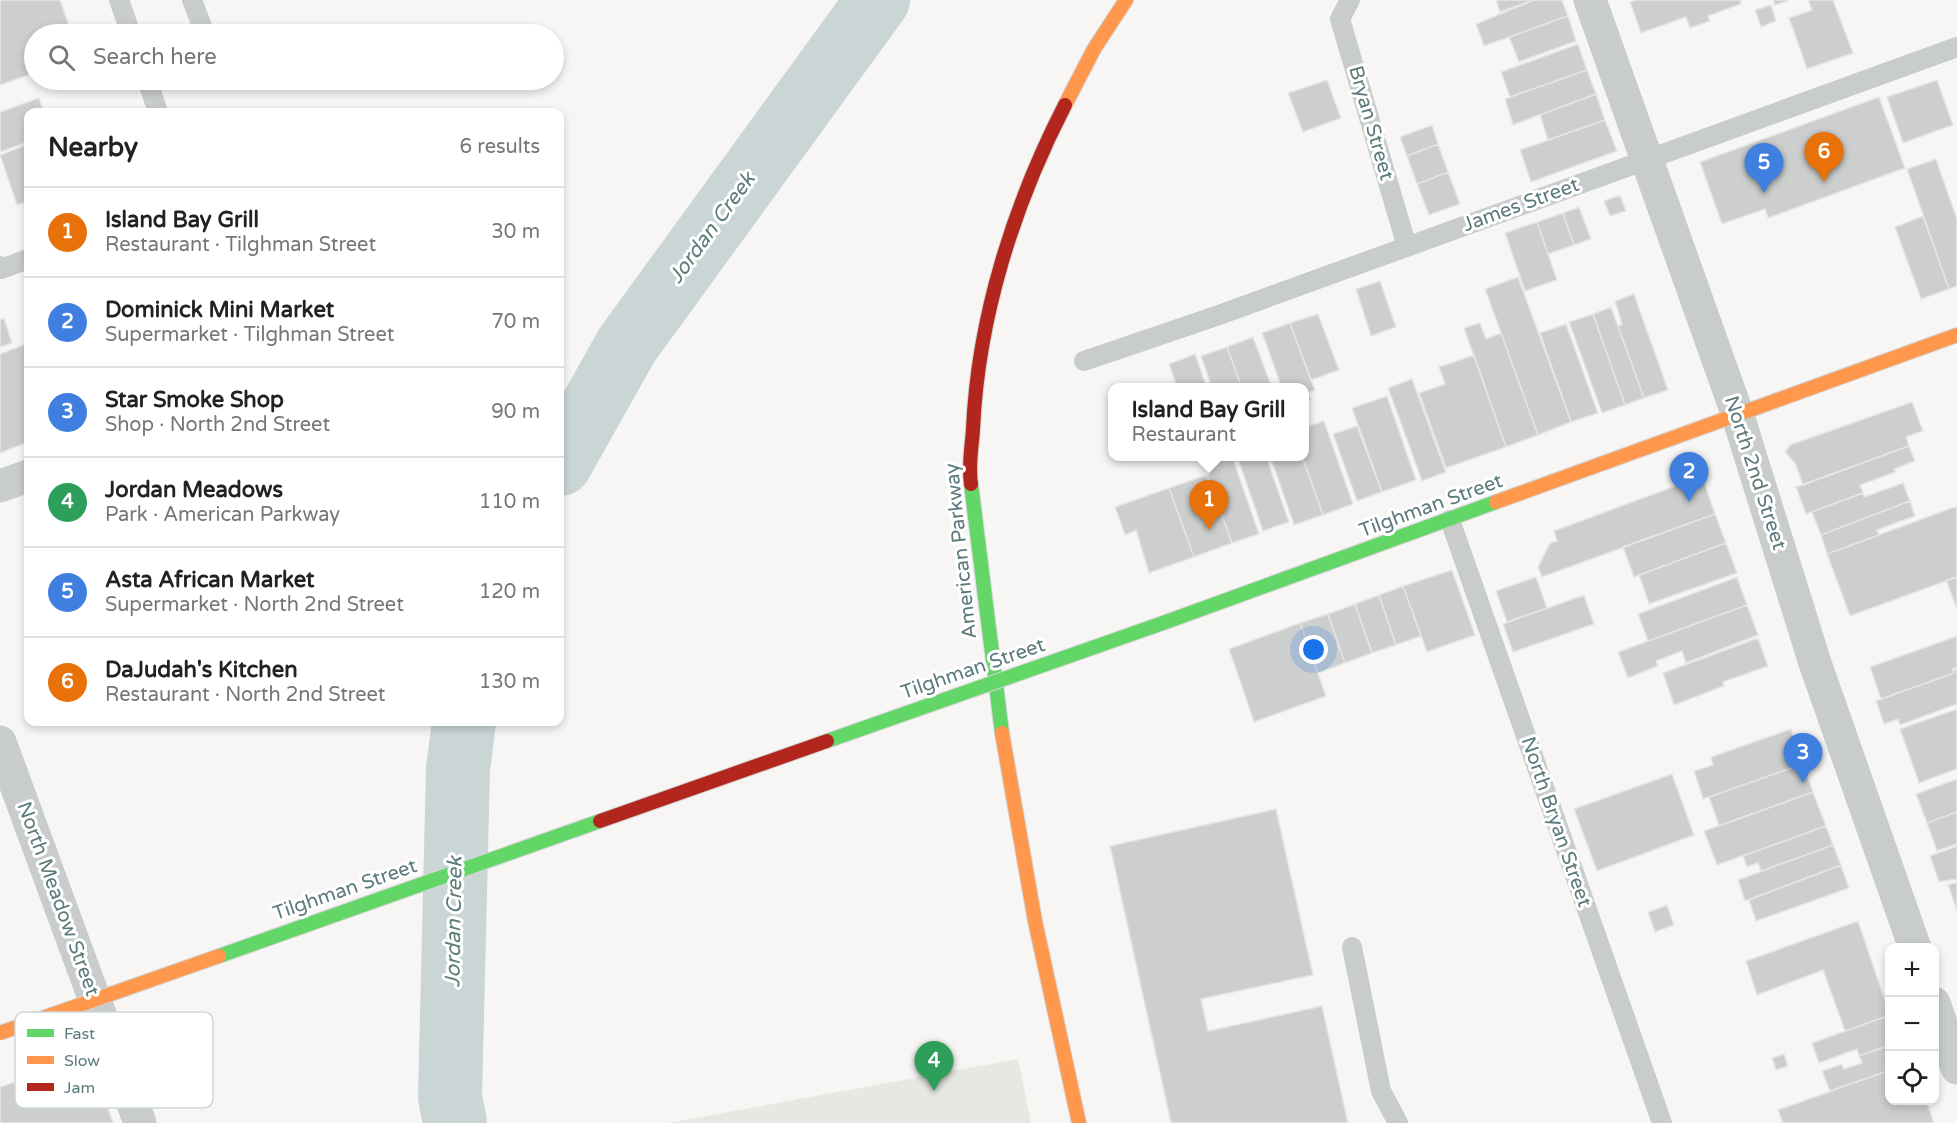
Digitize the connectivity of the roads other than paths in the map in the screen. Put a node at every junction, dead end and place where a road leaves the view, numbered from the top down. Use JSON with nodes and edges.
{"nodes":[{"id":1,"x":119,"y":0,"type":"edge"},
{"id":2,"x":192,"y":0,"type":"edge"},
{"id":3,"x":1126,"y":0,"type":"edge"},
{"id":4,"x":1350,"y":0,"type":"edge"},
{"id":5,"x":1590,"y":0,"type":"edge"},
{"id":6,"x":127,"y":24,"type":"edge"},
{"id":7,"x":201,"y":24,"type":"edge"},
{"id":8,"x":1957,"y":47,"type":"edge"},
{"id":9,"x":150,"y":90,"type":"edge"},
{"id":10,"x":157,"y":108,"type":"edge"},
{"id":11,"x":1648,"y":159,"type":"junction"},
{"id":12,"x":1407,"y":247,"type":"junction"},
{"id":13,"x":24,"y":260,"type":"edge"},
{"id":14,"x":0,"y":266,"type":"edge"},
{"id":15,"x":1957,"y":335,"type":"edge"},
{"id":16,"x":1084,"y":361,"type":"dead end"},
{"id":17,"x":1737,"y":413,"type":"junction"},
{"id":18,"x":24,"y":477,"type":"edge"},
{"id":19,"x":0,"y":486,"type":"edge"},
{"id":20,"x":1450,"y":520,"type":"junction"},
{"id":21,"x":0,"y":742,"type":"edge"},
{"id":22,"x":1913,"y":943,"type":"edge"},
{"id":23,"x":1352,"y":947,"type":"dead end"},
{"id":24,"x":60,"y":1012,"type":"edge"},
{"id":25,"x":99,"y":1012,"type":"edge"},
{"id":26,"x":1939,"y":1015,"type":"edge"},
{"id":27,"x":15,"y":1028,"type":"edge"},
{"id":28,"x":0,"y":1033,"type":"edge"},
{"id":29,"x":1957,"y":1068,"type":"edge"},
{"id":30,"x":134,"y":1108,"type":"edge"},
{"id":31,"x":140,"y":1123,"type":"edge"},
{"id":32,"x":1078,"y":1123,"type":"edge"},
{"id":33,"x":1398,"y":1123,"type":"edge"},
{"id":34,"x":1662,"y":1123,"type":"edge"}],
"edges":[{"from":1,"to":6,"type":"lane"},
{"from":2,"to":7,"type":"lane"},
{"from":3,"to":32,"type":"main road","name":"American Parkway"},
{"from":4,"to":12,"type":"lane","name":"Bryan Street"},
{"from":5,"to":11,"type":"street","name":"North 2nd Street"},
{"from":8,"to":11,"type":"lane","name":"James Street"},
{"from":9,"to":10,"type":"lane"},
{"from":11,"to":12,"type":"lane","name":"James Street"},
{"from":11,"to":17,"type":"street","name":"North 2nd Street"},
{"from":12,"to":16,"type":"lane","name":"James Street"},
{"from":13,"to":14,"type":"lane"},
{"from":15,"to":17,"type":"main road","name":"Tilghman Street"},
{"from":17,"to":20,"type":"main road","name":"Tilghman Street"},
{"from":17,"to":22,"type":"street","name":"North 2nd Street"},
{"from":18,"to":19,"type":"street"},
{"from":20,"to":24,"type":"main road","name":"Tilghman Street","bridge":true},
{"from":20,"to":34,"type":"lane","name":"North Bryan Street"},
{"from":21,"to":25,"type":"street","name":"North Meadow Street"},
{"from":23,"to":33,"type":"lane"},
{"from":26,"to":29,"type":"street"},
{"from":27,"to":28,"type":"main road","name":"Tilghman Street","bridge":true},
{"from":30,"to":31,"type":"street","name":"North Meadow Street"}]}
